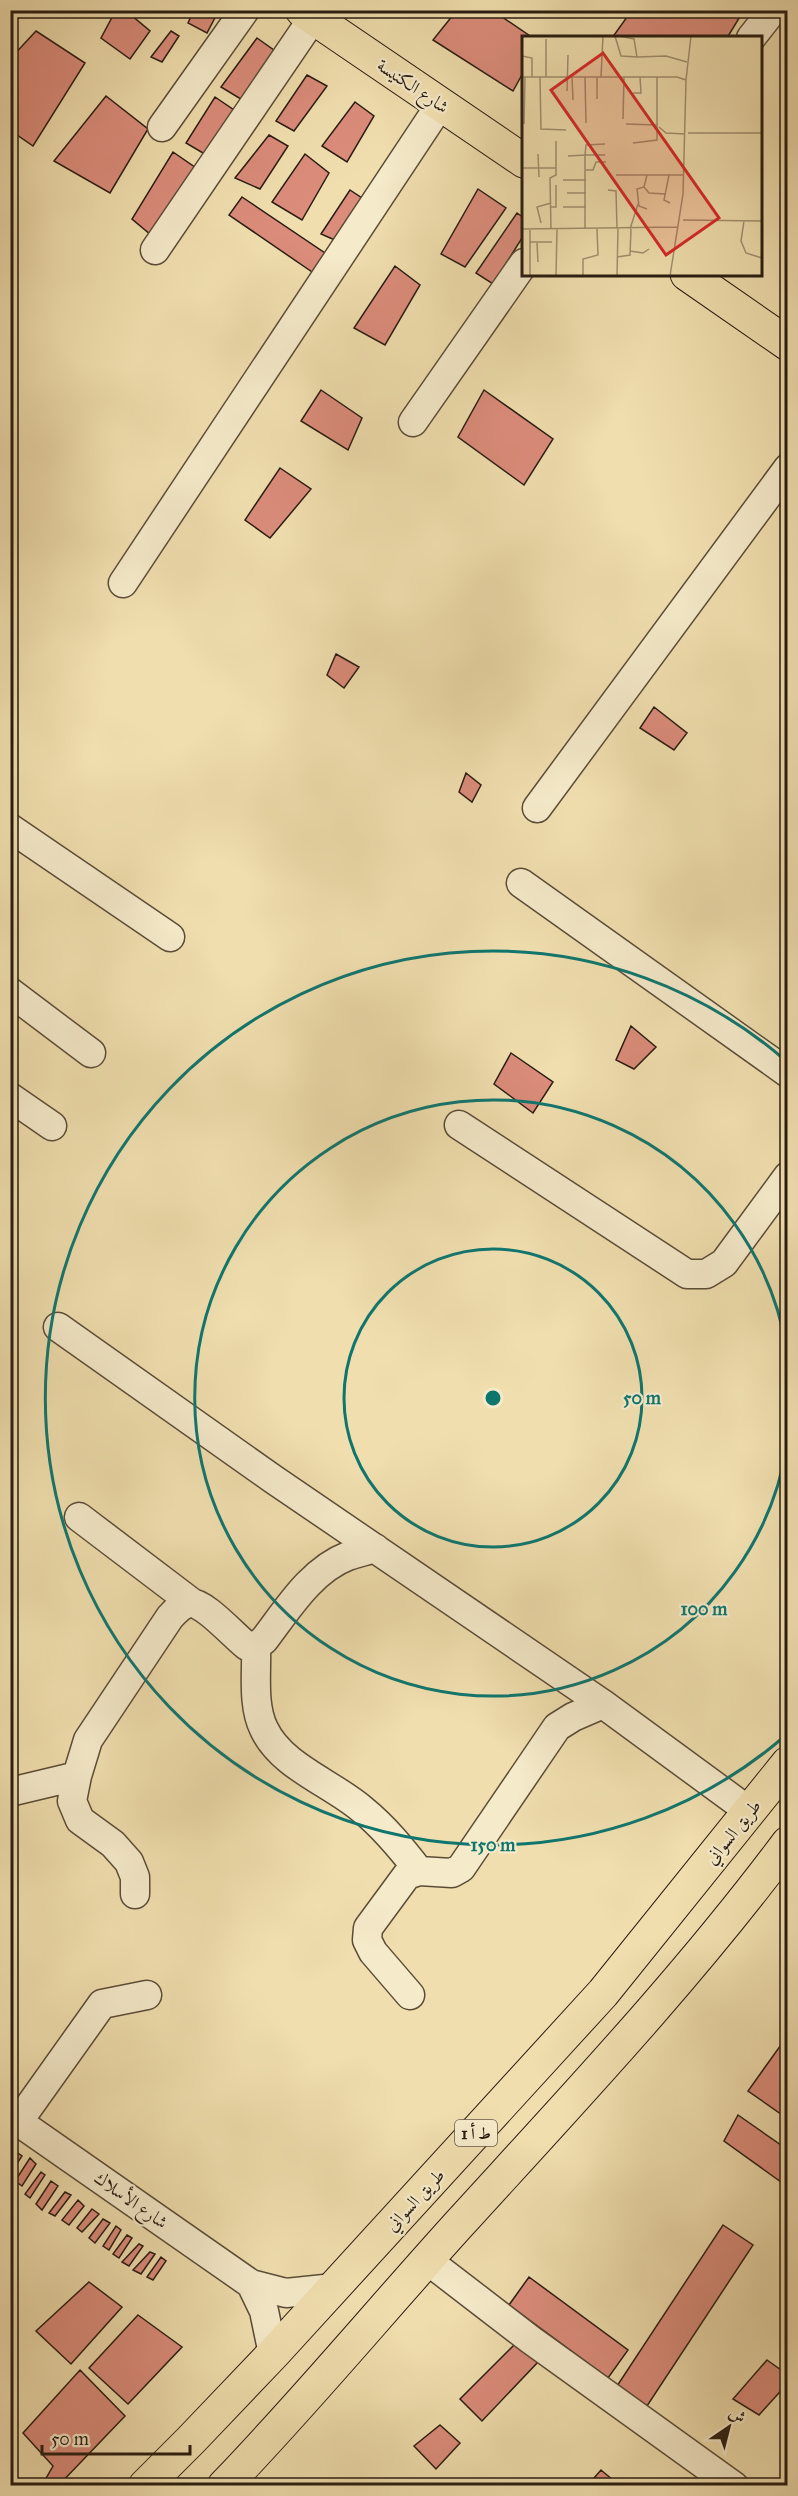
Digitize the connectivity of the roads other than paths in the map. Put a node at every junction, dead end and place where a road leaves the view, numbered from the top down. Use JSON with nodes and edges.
{"nodes":[{"id":1,"x":245,"y":10,"type":"edge"},
{"id":2,"x":773,"y":10,"type":"edge"},
{"id":3,"x":308,"y":14,"type":"edge"},
{"id":4,"x":753,"y":36,"type":"edge"},
{"id":5,"x":440,"y":105,"type":"junction"},
{"id":6,"x":162,"y":127,"type":"dead end"},
{"id":7,"x":522,"y":160,"type":"edge"},
{"id":8,"x":155,"y":250,"type":"dead end"},
{"id":9,"x":522,"y":266,"type":"edge"},
{"id":10,"x":690,"y":276,"type":"edge"},
{"id":11,"x":788,"y":344,"type":"edge"},
{"id":12,"x":413,"y":422,"type":"dead end"},
{"id":13,"x":788,"y":468,"type":"edge"},
{"id":14,"x":123,"y":583,"type":"dead end"},
{"id":15,"x":537,"y":808,"type":"dead end"},
{"id":16,"x":10,"y":828,"type":"edge"},
{"id":17,"x":521,"y":883,"type":"dead end"},
{"id":18,"x":170,"y":937,"type":"dead end"},
{"id":19,"x":10,"y":992,"type":"edge"},
{"id":20,"x":91,"y":1053,"type":"dead end"},
{"id":21,"x":788,"y":1073,"type":"edge"},
{"id":22,"x":10,"y":1097,"type":"edge"},
{"id":23,"x":459,"y":1125,"type":"dead end"},
{"id":24,"x":52,"y":1126,"type":"dead end"},
{"id":25,"x":788,"y":1176,"type":"edge"},
{"id":26,"x":58,"y":1327,"type":"dead end"},
{"id":27,"x":79,"y":1517,"type":"dead end"},
{"id":28,"x":375,"y":1548,"type":"junction"},
{"id":29,"x":191,"y":1602,"type":"junction"},
{"id":30,"x":256,"y":1646,"type":"junction"},
{"id":31,"x":603,"y":1704,"type":"junction"},
{"id":32,"x":788,"y":1763,"type":"edge"},
{"id":33,"x":76,"y":1776,"type":"junction"},
{"id":34,"x":10,"y":1792,"type":"edge"},
{"id":35,"x":749,"y":1811,"type":"junction"},
{"id":36,"x":788,"y":1843,"type":"edge"},
{"id":37,"x":419,"y":1871,"type":"junction"},
{"id":38,"x":135,"y":1894,"type":"dead end"},
{"id":39,"x":147,"y":1995,"type":"dead end"},
{"id":40,"x":410,"y":1995,"type":"dead end"},
{"id":41,"x":14,"y":2119,"type":"edge"},
{"id":42,"x":427,"y":2260,"type":"junction"},
{"id":43,"x":251,"y":2284,"type":"junction"},
{"id":44,"x":334,"y":2288,"type":"junction"},
{"id":45,"x":273,"y":2354,"type":"junction"},
{"id":46,"x":145,"y":2486,"type":"edge"},
{"id":47,"x":224,"y":2486,"type":"edge"},
{"id":48,"x":734,"y":2486,"type":"edge"}],
"edges":[{"from":1,"to":6,"type":"street"},
{"from":2,"to":4,"type":"street"},
{"from":3,"to":5,"type":"main road","name":"شارع الكنيسة"},
{"from":3,"to":8,"type":"street"},
{"from":5,"to":7,"type":"main road","name":"شارع الكنيسة"},
{"from":5,"to":14,"type":"street"},
{"from":9,"to":12,"type":"street"},
{"from":10,"to":11,"type":"main road"},
{"from":13,"to":15,"type":"street"},
{"from":16,"to":18,"type":"street"},
{"from":17,"to":21,"type":"street"},
{"from":19,"to":20,"type":"street"},
{"from":22,"to":24,"type":"street"},
{"from":23,"to":25,"type":"street"},
{"from":26,"to":28,"type":"street"},
{"from":27,"to":29,"type":"street"},
{"from":28,"to":30,"type":"street"},
{"from":28,"to":31,"type":"street"},
{"from":29,"to":30,"type":"street"},
{"from":29,"to":33,"type":"street"},
{"from":30,"to":37,"type":"street"},
{"from":31,"to":35,"type":"street"},
{"from":31,"to":37,"type":"street"},
{"from":32,"to":35,"type":"main road","name":"طريق السواني","number":"ط أ 1"},
{"from":33,"to":34,"type":"street"},
{"from":33,"to":38,"type":"street"},
{"from":35,"to":44,"type":"main road","name":"طريق السواني","number":"ط أ 1"},
{"from":36,"to":42,"type":"main road","number":"ط أ 1"},
{"from":37,"to":40,"type":"street"},
{"from":39,"to":41,"type":"street"},
{"from":41,"to":43,"type":"street","name":"شارع الأسلاك"},
{"from":42,"to":47,"type":"main road","number":"ط أ 1"},
{"from":42,"to":48,"type":"street"},
{"from":43,"to":44,"type":"street","name":"شارع الأسلاك"},
{"from":43,"to":45,"type":"street","name":"شارع الأسلاك"},
{"from":44,"to":45,"type":"main road","name":"طريق السواني","number":"ط أ 1"},
{"from":45,"to":46,"type":"main road","name":"طريق السواني","number":"ط أ 1"}]}
